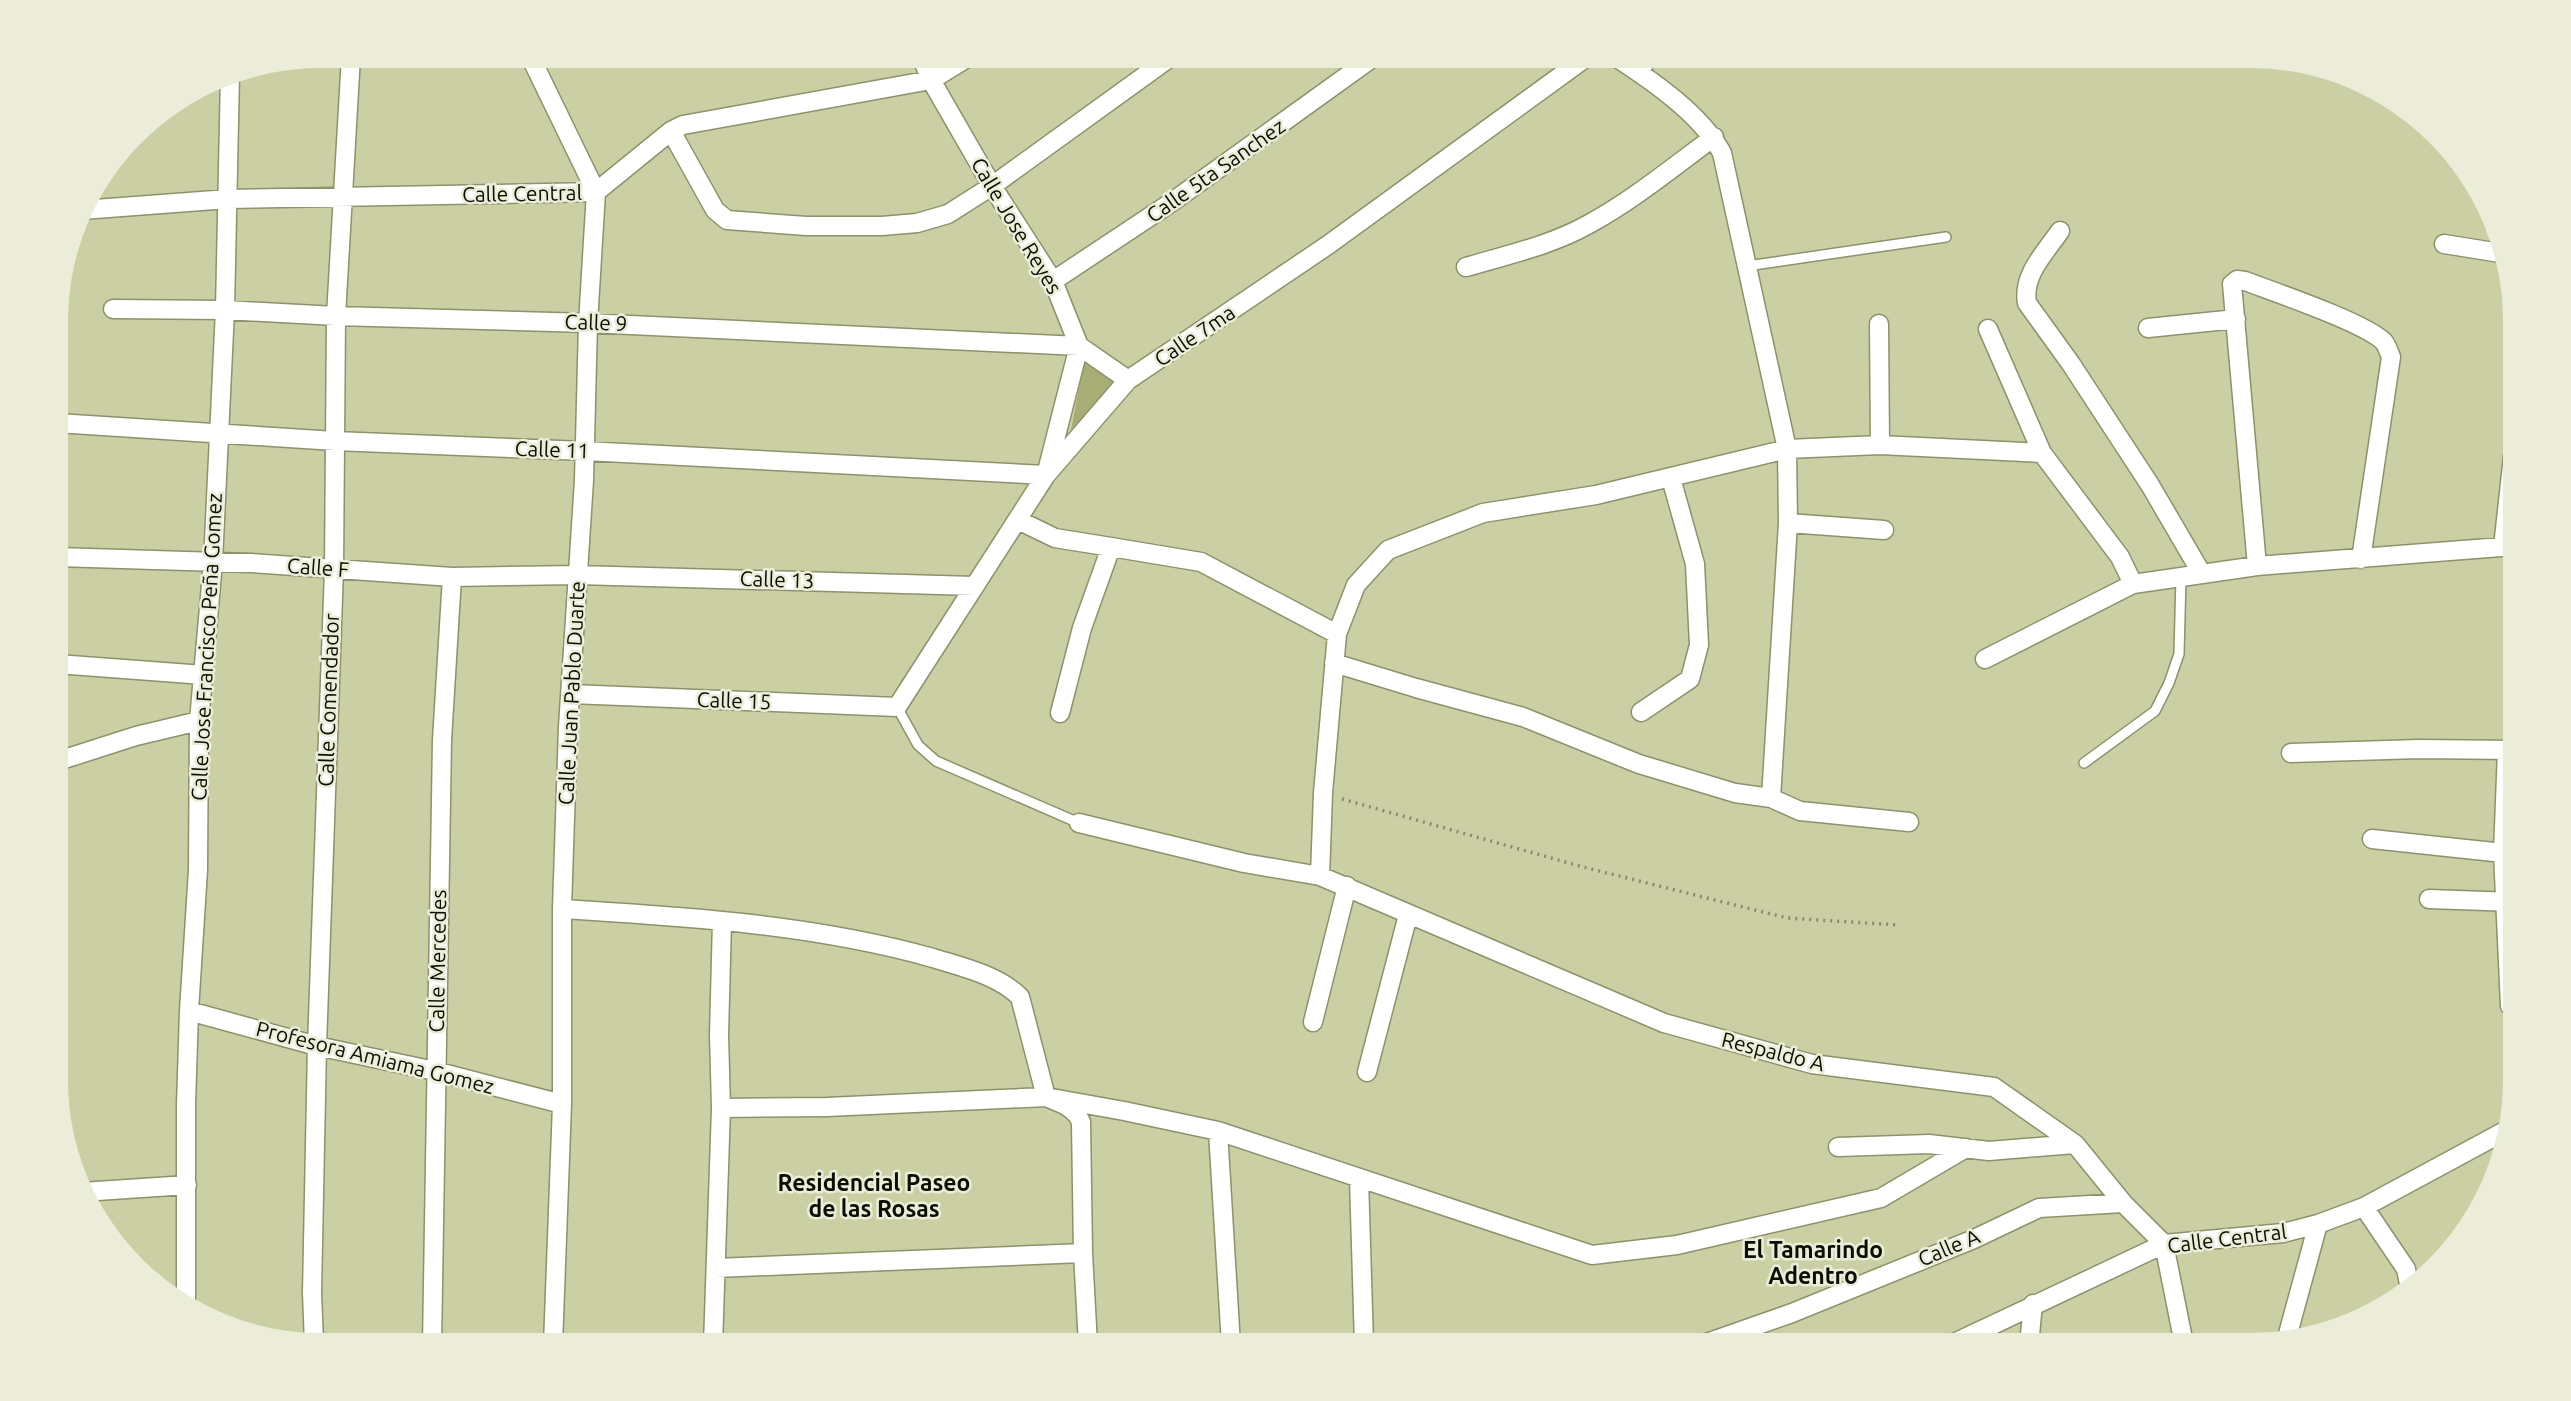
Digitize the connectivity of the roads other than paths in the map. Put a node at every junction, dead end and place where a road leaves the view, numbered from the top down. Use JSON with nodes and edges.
{"nodes":[{"id":1,"x":350,"y":68,"type":"edge"},
{"id":2,"x":540,"y":68,"type":"edge"},
{"id":3,"x":926,"y":68,"type":"edge"},
{"id":4,"x":950,"y":68,"type":"edge"},
{"id":5,"x":1155,"y":68,"type":"edge"},
{"id":6,"x":1358,"y":68,"type":"edge"},
{"id":7,"x":1571,"y":68,"type":"edge"},
{"id":8,"x":1633,"y":68,"type":"edge"},
{"id":9,"x":1642,"y":68,"type":"edge"},
{"id":10,"x":1639,"y":72,"type":"junction"},
{"id":11,"x":931,"y":80,"type":"junction"},
{"id":12,"x":230,"y":86,"type":"edge"},
{"id":13,"x":671,"y":131,"type":"junction"},
{"id":14,"x":1714,"y":137,"type":"junction"},
{"id":15,"x":992,"y":186,"type":"junction"},
{"id":16,"x":596,"y":192,"type":"junction"},
{"id":17,"x":343,"y":198,"type":"junction"},
{"id":18,"x":229,"y":199,"type":"junction"},
{"id":19,"x":94,"y":209,"type":"edge"},
{"id":20,"x":2060,"y":231,"type":"dead end"},
{"id":21,"x":1946,"y":237,"type":"dead end"},
{"id":22,"x":2444,"y":244,"type":"dead end"},
{"id":23,"x":2493,"y":252,"type":"edge"},
{"id":24,"x":1747,"y":265,"type":"junction"},
{"id":25,"x":1466,"y":267,"type":"dead end"},
{"id":26,"x":1053,"y":281,"type":"junction"},
{"id":27,"x":113,"y":309,"type":"dead end"},
{"id":28,"x":225,"y":310,"type":"junction"},
{"id":29,"x":336,"y":316,"type":"junction"},
{"id":30,"x":2235,"y":319,"type":"junction"},
{"id":31,"x":588,"y":323,"type":"junction"},
{"id":32,"x":1879,"y":324,"type":"dead end"},
{"id":33,"x":2148,"y":328,"type":"dead end"},
{"id":34,"x":1988,"y":329,"type":"dead end"},
{"id":35,"x":1079,"y":346,"type":"junction"},
{"id":36,"x":1128,"y":380,"type":"junction"},
{"id":37,"x":68,"y":424,"type":"edge"},
{"id":38,"x":218,"y":435,"type":"junction"},
{"id":39,"x":335,"y":441,"type":"junction"},
{"id":40,"x":1880,"y":444,"type":"junction"},
{"id":41,"x":1787,"y":449,"type":"junction"},
{"id":42,"x":585,"y":451,"type":"junction"},
{"id":43,"x":2042,"y":453,"type":"junction"},
{"id":44,"x":1046,"y":475,"type":"junction"},
{"id":45,"x":1671,"y":478,"type":"junction"},
{"id":46,"x":1018,"y":520,"type":"junction"},
{"id":47,"x":1788,"y":523,"type":"junction"},
{"id":48,"x":1884,"y":530,"type":"dead end"},
{"id":49,"x":2503,"y":546,"type":"edge"},
{"id":50,"x":1111,"y":547,"type":"junction"},
{"id":51,"x":68,"y":557,"type":"edge"},
{"id":52,"x":2361,"y":559,"type":"junction"},
{"id":53,"x":213,"y":562,"type":"junction"},
{"id":54,"x":2257,"y":566,"type":"junction"},
{"id":55,"x":334,"y":569,"type":"junction"},
{"id":56,"x":2202,"y":574,"type":"junction"},
{"id":57,"x":578,"y":575,"type":"junction"},
{"id":58,"x":452,"y":577,"type":"junction"},
{"id":59,"x":2181,"y":578,"type":"junction"},
{"id":60,"x":2133,"y":584,"type":"junction"},
{"id":61,"x":975,"y":586,"type":"junction"},
{"id":62,"x":1337,"y":634,"type":"junction"},
{"id":63,"x":1986,"y":659,"type":"dead end"},
{"id":64,"x":1334,"y":663,"type":"junction"},
{"id":65,"x":68,"y":665,"type":"edge"},
{"id":66,"x":204,"y":675,"type":"junction"},
{"id":67,"x":571,"y":694,"type":"junction"},
{"id":68,"x":897,"y":707,"type":"junction"},
{"id":69,"x":1641,"y":712,"type":"dead end"},
{"id":70,"x":1060,"y":713,"type":"dead end"},
{"id":71,"x":199,"y":720,"type":"junction"},
{"id":72,"x":2503,"y":750,"type":"edge"},
{"id":73,"x":2291,"y":753,"type":"dead end"},
{"id":74,"x":68,"y":758,"type":"edge"},
{"id":75,"x":2084,"y":763,"type":"dead end"},
{"id":76,"x":1771,"y":798,"type":"junction"},
{"id":77,"x":1909,"y":822,"type":"dead end"},
{"id":78,"x":1079,"y":823,"type":"joint"},
{"id":79,"x":2372,"y":839,"type":"dead end"},
{"id":80,"x":2503,"y":853,"type":"edge"},
{"id":81,"x":1320,"y":876,"type":"junction"},
{"id":82,"x":1347,"y":886,"type":"junction"},
{"id":83,"x":2429,"y":899,"type":"dead end"},
{"id":84,"x":2503,"y":902,"type":"edge"},
{"id":85,"x":562,"y":909,"type":"junction"},
{"id":86,"x":1408,"y":915,"type":"junction"},
{"id":87,"x":722,"y":921,"type":"junction"},
{"id":88,"x":189,"y":1011,"type":"junction"},
{"id":89,"x":1313,"y":1022,"type":"dead end"},
{"id":90,"x":317,"y":1046,"type":"junction"},
{"id":91,"x":435,"y":1070,"type":"junction"},
{"id":92,"x":1367,"y":1072,"type":"dead end"},
{"id":93,"x":1046,"y":1097,"type":"junction"},
{"id":94,"x":562,"y":1104,"type":"junction"},
{"id":95,"x":721,"y":1108,"type":"junction"},
{"id":96,"x":1218,"y":1131,"type":"junction"},
{"id":97,"x":2496,"y":1136,"type":"edge"},
{"id":98,"x":2075,"y":1144,"type":"junction"},
{"id":99,"x":1838,"y":1147,"type":"dead end"},
{"id":100,"x":1966,"y":1148,"type":"junction"},
{"id":101,"x":1359,"y":1178,"type":"junction"},
{"id":102,"x":187,"y":1185,"type":"junction"},
{"id":103,"x":94,"y":1191,"type":"edge"},
{"id":104,"x":2123,"y":1203,"type":"junction"},
{"id":105,"x":2364,"y":1207,"type":"junction"},
{"id":106,"x":2318,"y":1224,"type":"junction"},
{"id":107,"x":2164,"y":1244,"type":"junction"},
{"id":108,"x":1083,"y":1253,"type":"junction"},
{"id":109,"x":716,"y":1268,"type":"junction"},
{"id":110,"x":2408,"y":1277,"type":"edge"},
{"id":111,"x":186,"y":1293,"type":"edge"},
{"id":112,"x":2033,"y":1304,"type":"junction"},
{"id":113,"x":2289,"y":1330,"type":"edge"},
{"id":114,"x":314,"y":1333,"type":"edge"},
{"id":115,"x":432,"y":1333,"type":"edge"},
{"id":116,"x":553,"y":1333,"type":"edge"},
{"id":117,"x":713,"y":1333,"type":"edge"},
{"id":118,"x":1087,"y":1333,"type":"edge"},
{"id":119,"x":1230,"y":1333,"type":"edge"},
{"id":120,"x":1364,"y":1333,"type":"edge"},
{"id":121,"x":1734,"y":1333,"type":"edge"},
{"id":122,"x":1974,"y":1333,"type":"edge"},
{"id":123,"x":2030,"y":1333,"type":"edge"},
{"id":124,"x":2183,"y":1333,"type":"edge"}],
"edges":[{"from":1,"to":17,"type":"street","name":"Calle Comendador"},
{"from":2,"to":16,"type":"street","name":"Calle Juan Pablo Duarte"},
{"from":3,"to":11,"type":"street","name":"Calle Jose Reyes"},
{"from":4,"to":11,"type":"street","name":"Calle Central"},
{"from":5,"to":15,"type":"street"},
{"from":6,"to":26,"type":"street","name":"Calle 5ta Sanchez"},
{"from":7,"to":36,"type":"street","name":"Calle 7ma"},
{"from":8,"to":10,"type":"street"},
{"from":9,"to":10,"type":"street"},
{"from":10,"to":14,"type":"street"},
{"from":11,"to":13,"type":"street","name":"Calle Central"},
{"from":11,"to":15,"type":"street","name":"Calle Jose Reyes"},
{"from":12,"to":18,"type":"street","name":"Calle Jose Francisco Peña Gomez"},
{"from":13,"to":15,"type":"street"},
{"from":13,"to":16,"type":"street","name":"Calle Central"},
{"from":14,"to":24,"type":"street"},
{"from":14,"to":25,"type":"street"},
{"from":15,"to":26,"type":"street","name":"Calle Jose Reyes"},
{"from":16,"to":17,"type":"street","name":"Calle Central"},
{"from":16,"to":31,"type":"street","name":"Calle Juan Pablo Duarte"},
{"from":17,"to":18,"type":"street","name":"Calle Central"},
{"from":17,"to":29,"type":"street","name":"Calle Comendador"},
{"from":18,"to":19,"type":"street","name":"Calle Central"},
{"from":18,"to":28,"type":"street","name":"Calle Jose Francisco Peña Gomez"},
{"from":20,"to":56,"type":"street"},
{"from":21,"to":24,"type":"lane"},
{"from":22,"to":23,"type":"street"},
{"from":24,"to":41,"type":"street"},
{"from":26,"to":35,"type":"street","name":"Calle Jose Reyes"},
{"from":27,"to":28,"type":"street","name":"Calle 9"},
{"from":28,"to":29,"type":"street","name":"Calle 9"},
{"from":28,"to":38,"type":"street","name":"Calle Jose Francisco Peña Gomez"},
{"from":29,"to":31,"type":"street","name":"Calle 9"},
{"from":29,"to":39,"type":"street","name":"Calle Comendador"},
{"from":30,"to":33,"type":"street"},
{"from":30,"to":52,"type":"street"},
{"from":30,"to":54,"type":"street"},
{"from":31,"to":35,"type":"street","name":"Calle 9"},
{"from":31,"to":42,"type":"street","name":"Calle Juan Pablo Duarte"},
{"from":32,"to":40,"type":"street"},
{"from":34,"to":43,"type":"street"},
{"from":35,"to":36,"type":"street"},
{"from":35,"to":44,"type":"street"},
{"from":36,"to":44,"type":"street","name":"Calle 7ma"},
{"from":37,"to":38,"type":"street","name":"Calle 11"},
{"from":38,"to":39,"type":"street","name":"Calle 11"},
{"from":38,"to":53,"type":"street","name":"Calle Jose Francisco Peña Gomez"},
{"from":39,"to":42,"type":"street","name":"Calle 11"},
{"from":39,"to":55,"type":"street","name":"Calle Comendador"},
{"from":40,"to":41,"type":"street"},
{"from":40,"to":43,"type":"street"},
{"from":41,"to":45,"type":"street"},
{"from":41,"to":47,"type":"street"},
{"from":42,"to":44,"type":"street","name":"Calle 11"},
{"from":42,"to":57,"type":"street","name":"Calle Juan Pablo Duarte"},
{"from":43,"to":60,"type":"street"},
{"from":44,"to":46,"type":"street","name":"Calle 7ma"},
{"from":45,"to":62,"type":"street"},
{"from":45,"to":69,"type":"street"},
{"from":46,"to":50,"type":"street"},
{"from":46,"to":61,"type":"street","name":"Calle 7ma"},
{"from":47,"to":48,"type":"street"},
{"from":47,"to":76,"type":"street"},
{"from":49,"to":52,"type":"street"},
{"from":50,"to":62,"type":"street"},
{"from":50,"to":70,"type":"street"},
{"from":51,"to":53,"type":"street","name":"Calle F"},
{"from":52,"to":54,"type":"street"},
{"from":53,"to":55,"type":"street","name":"Calle F"},
{"from":53,"to":66,"type":"street","name":"Calle Jose Francisco Peña Gomez"},
{"from":54,"to":56,"type":"street"},
{"from":55,"to":58,"type":"street","name":"Calle F"},
{"from":55,"to":90,"type":"street","name":"Calle Comendador"},
{"from":56,"to":59,"type":"street"},
{"from":57,"to":58,"type":"street","name":"Calle F"},
{"from":57,"to":61,"type":"street","name":"Calle 13"},
{"from":57,"to":67,"type":"street","name":"Calle Juan Pablo Duarte"},
{"from":58,"to":91,"type":"street","name":"Calle Mercedes"},
{"from":59,"to":60,"type":"street"},
{"from":59,"to":75,"type":"lane"},
{"from":60,"to":63,"type":"street"},
{"from":61,"to":68,"type":"street","name":"Calle 7ma"},
{"from":62,"to":64,"type":"street"},
{"from":64,"to":76,"type":"street"},
{"from":64,"to":81,"type":"street"},
{"from":65,"to":66,"type":"street"},
{"from":66,"to":71,"type":"street","name":"Calle Jose Francisco Peña Gomez"},
{"from":67,"to":68,"type":"street","name":"Calle 15"},
{"from":67,"to":85,"type":"street","name":"Calle Juan Pablo Duarte"},
{"from":68,"to":78,"type":"lane"},
{"from":71,"to":74,"type":"street"},
{"from":71,"to":88,"type":"street","name":"Calle Jose Francisco Peña Gomez"},
{"from":72,"to":73,"type":"street"},
{"from":76,"to":77,"type":"street"},
{"from":78,"to":81,"type":"street","name":"Respaldo A"},
{"from":79,"to":80,"type":"street"},
{"from":81,"to":82,"type":"street","name":"Respaldo A"},
{"from":82,"to":86,"type":"street","name":"Respaldo A"},
{"from":82,"to":89,"type":"street"},
{"from":83,"to":84,"type":"street"},
{"from":85,"to":87,"type":"street"},
{"from":85,"to":94,"type":"street","name":"Calle Juan Pablo Duarte"},
{"from":86,"to":92,"type":"street"},
{"from":86,"to":98,"type":"street","name":"Respaldo A"},
{"from":87,"to":93,"type":"street"},
{"from":87,"to":95,"type":"street"},
{"from":88,"to":90,"type":"street","name":"Profesora Amiama Gomez"},
{"from":88,"to":102,"type":"street","name":"Calle Jose Francisco Peña Gomez"},
{"from":90,"to":91,"type":"street","name":"Profesora Amiama Gomez"},
{"from":90,"to":114,"type":"street","name":"Calle Comendador"},
{"from":91,"to":94,"type":"street","name":"Profesora Amiama Gomez"},
{"from":91,"to":115,"type":"street","name":"Calle Mercedes"},
{"from":93,"to":95,"type":"street"},
{"from":93,"to":96,"type":"street"},
{"from":93,"to":108,"type":"street"},
{"from":94,"to":116,"type":"street","name":"Calle Juan Pablo Duarte"},
{"from":95,"to":109,"type":"street"},
{"from":96,"to":101,"type":"street"},
{"from":96,"to":119,"type":"street"},
{"from":97,"to":105,"type":"street","name":"Calle Central"},
{"from":98,"to":100,"type":"street"},
{"from":98,"to":104,"type":"street","name":"Respaldo A"},
{"from":99,"to":100,"type":"street"},
{"from":100,"to":101,"type":"street"},
{"from":101,"to":120,"type":"street"},
{"from":102,"to":103,"type":"street"},
{"from":102,"to":111,"type":"street","name":"Calle Jose Francisco Peña Gomez"},
{"from":104,"to":107,"type":"street","name":"Respaldo A"},
{"from":104,"to":121,"type":"street","name":"Calle A"},
{"from":105,"to":106,"type":"street","name":"Calle Central"},
{"from":105,"to":110,"type":"street"},
{"from":106,"to":107,"type":"street","name":"Calle Central"},
{"from":106,"to":113,"type":"street"},
{"from":107,"to":112,"type":"street","name":"Calle Central"},
{"from":107,"to":124,"type":"street"},
{"from":108,"to":109,"type":"street"},
{"from":108,"to":118,"type":"street"},
{"from":109,"to":117,"type":"street"},
{"from":112,"to":122,"type":"street","name":"Calle Central"},
{"from":112,"to":123,"type":"street"}]}
